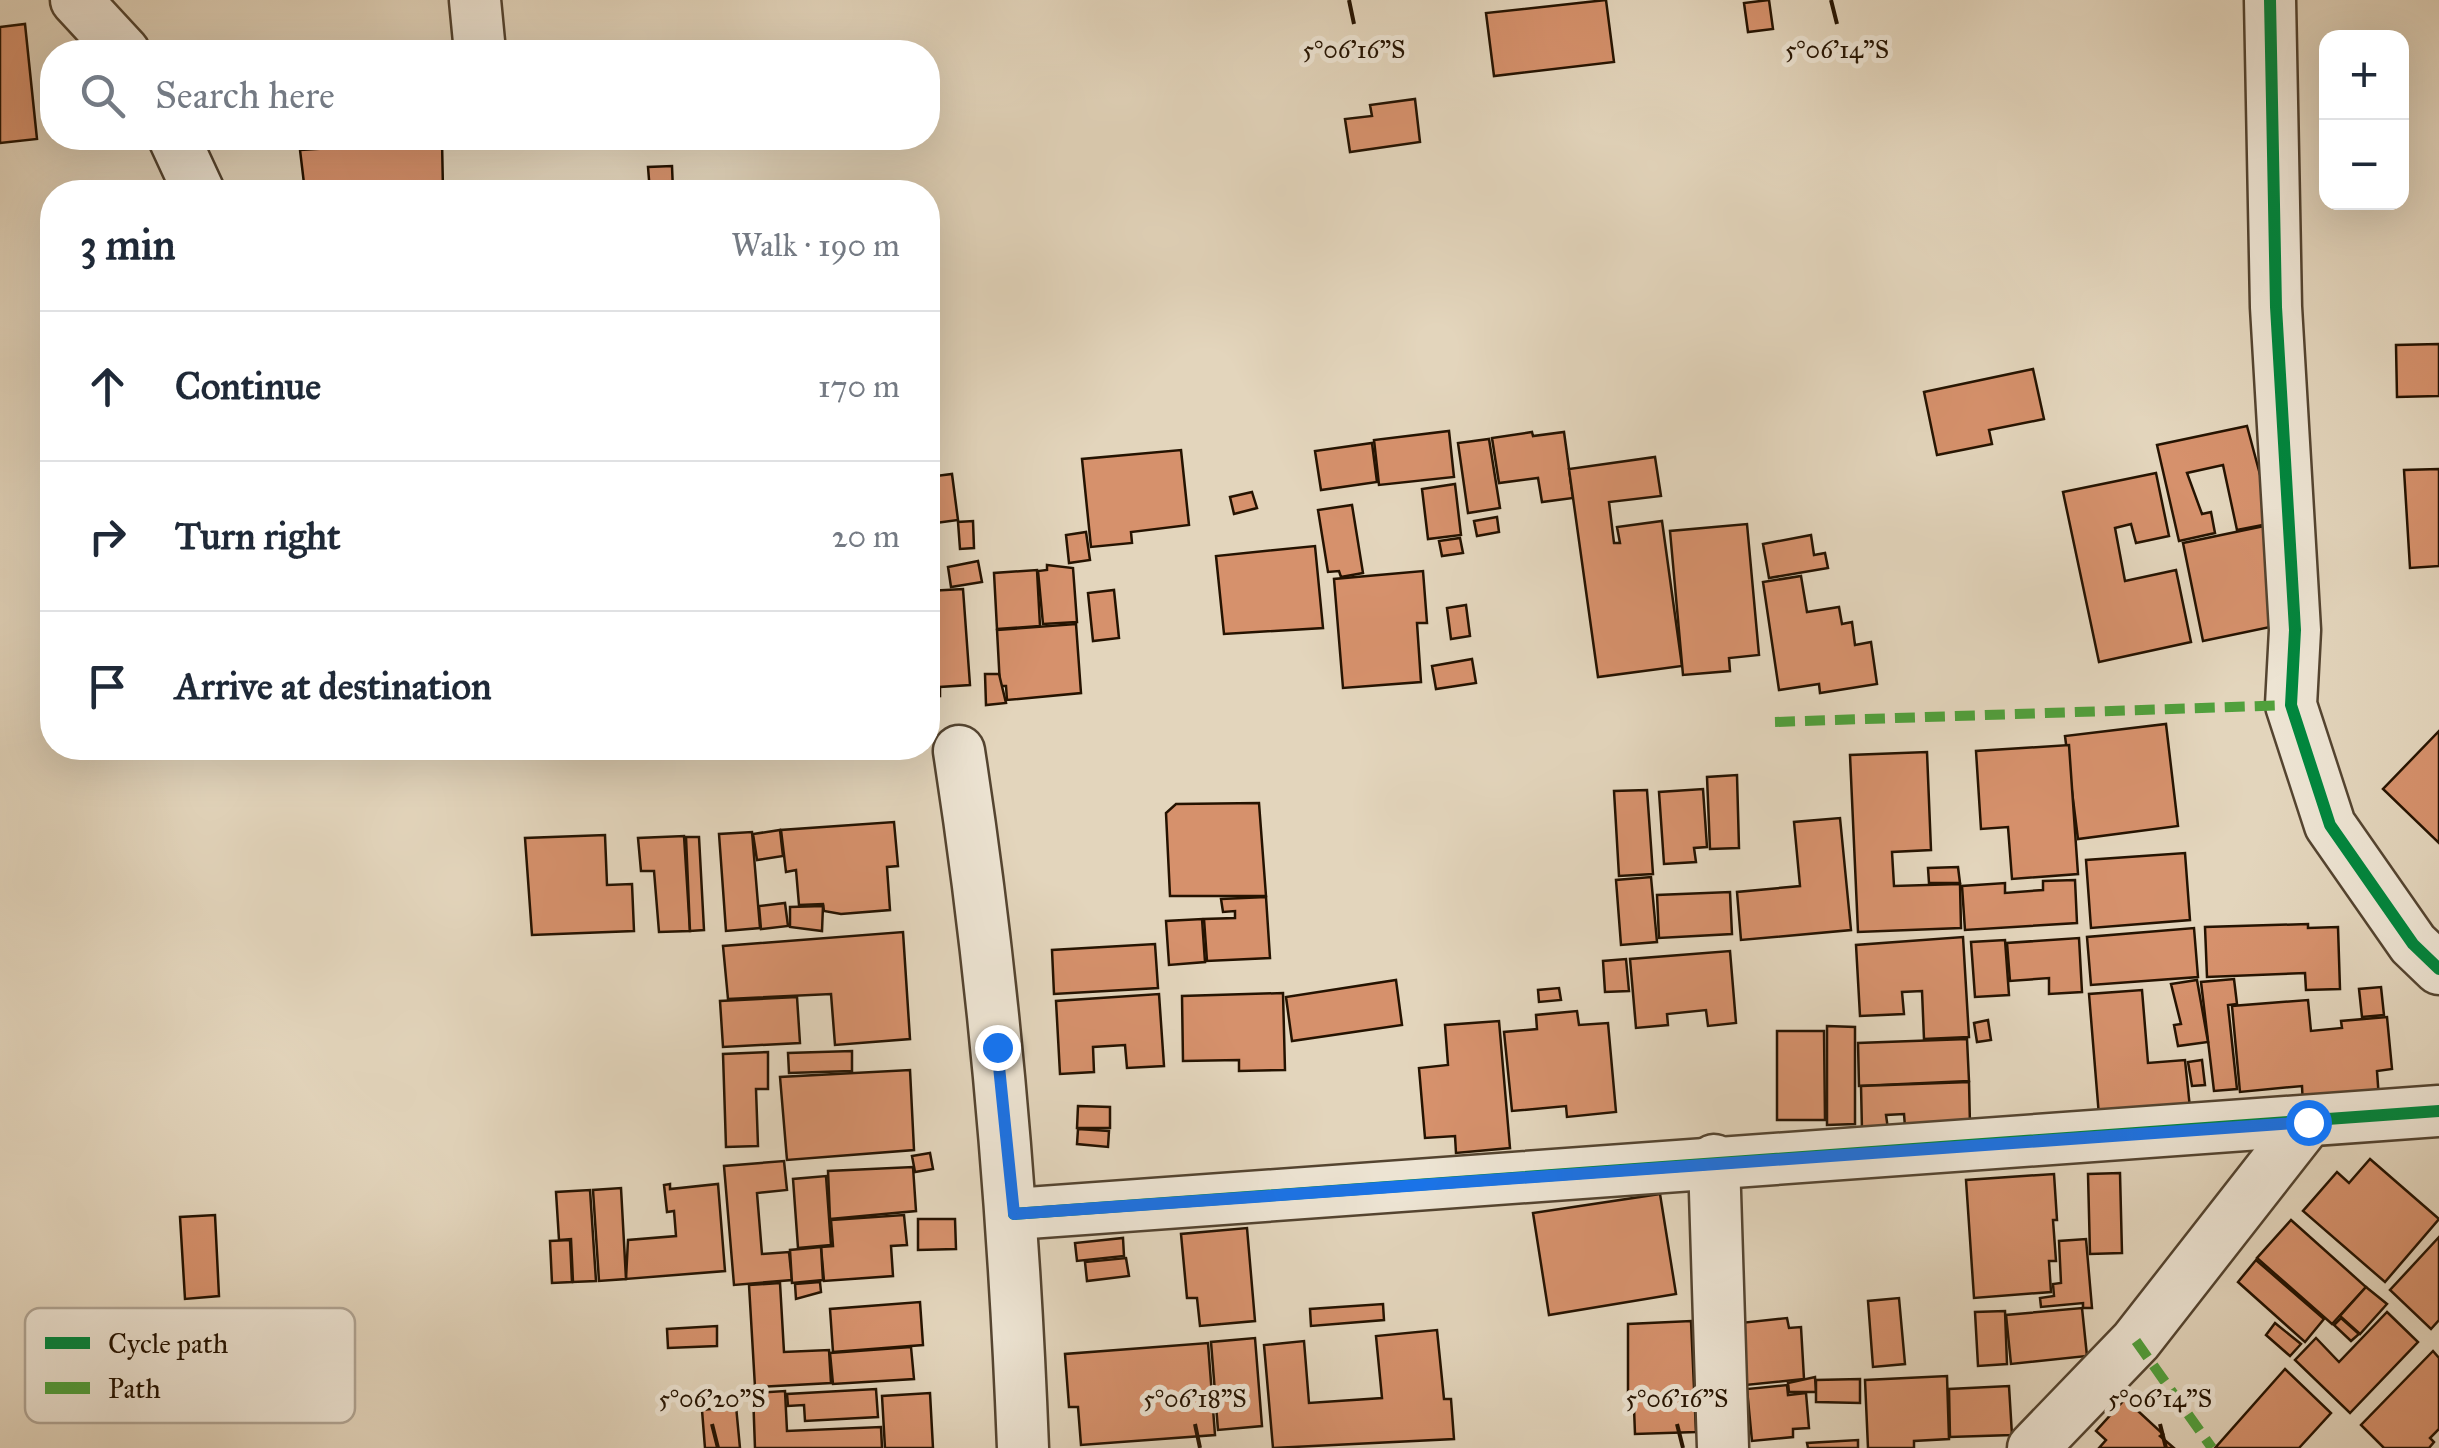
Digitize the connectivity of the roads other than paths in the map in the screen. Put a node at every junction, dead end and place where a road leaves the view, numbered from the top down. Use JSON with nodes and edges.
{"nodes":[{"id":1,"x":76,"y":0,"type":"edge"},
{"id":2,"x":474,"y":0,"type":"edge"},
{"id":3,"x":2270,"y":0,"type":"edge"},
{"id":4,"x":113,"y":40,"type":"edge"},
{"id":5,"x":479,"y":40,"type":"edge"},
{"id":6,"x":180,"y":150,"type":"edge"},
{"id":7,"x":193,"y":180,"type":"edge"},
{"id":8,"x":959,"y":751,"type":"dead end"},
{"id":9,"x":2439,"y":969,"type":"edge"},
{"id":10,"x":2439,"y":1112,"type":"edge"},
{"id":11,"x":2308,"y":1122,"type":"junction"},
{"id":12,"x":1714,"y":1160,"type":"junction"},
{"id":13,"x":1014,"y":1214,"type":"junction"},
{"id":14,"x":1023,"y":1448,"type":"edge"},
{"id":15,"x":1723,"y":1448,"type":"edge"},
{"id":16,"x":2033,"y":1448,"type":"edge"}],
"edges":[{"from":1,"to":4,"type":"street"},
{"from":2,"to":5,"type":"street"},
{"from":3,"to":9,"type":"street"},
{"from":6,"to":7,"type":"street"},
{"from":8,"to":13,"type":"street"},
{"from":10,"to":11,"type":"street"},
{"from":11,"to":12,"type":"street"},
{"from":11,"to":16,"type":"street"},
{"from":12,"to":13,"type":"street"},
{"from":12,"to":15,"type":"street"},
{"from":13,"to":14,"type":"street"}]}
